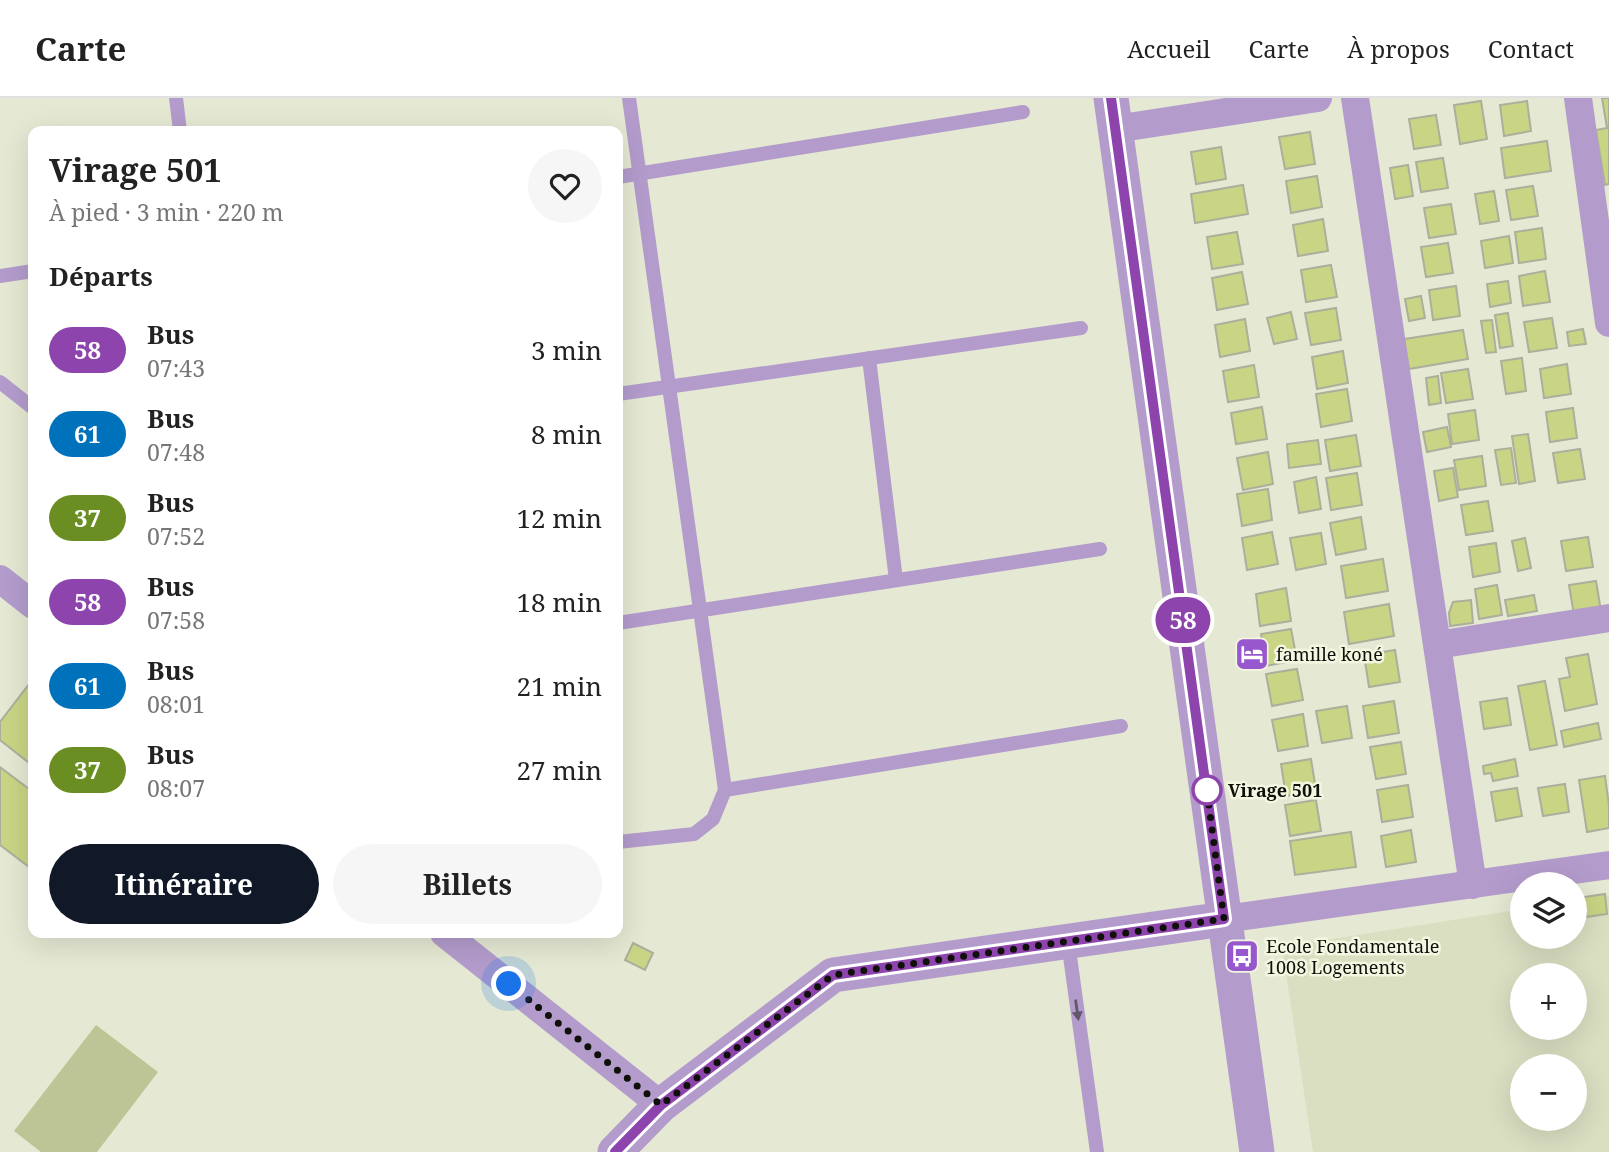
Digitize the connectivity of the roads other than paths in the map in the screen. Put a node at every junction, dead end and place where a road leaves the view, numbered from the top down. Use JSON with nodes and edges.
{"nodes":[{"id":1,"x":176,"y":98,"type":"edge"},
{"id":2,"x":629,"y":98,"type":"edge"},
{"id":3,"x":1318,"y":98,"type":"edge"},
{"id":4,"x":1355,"y":98,"type":"edge"},
{"id":5,"x":1578,"y":98,"type":"edge"},
{"id":6,"x":1023,"y":112,"type":"dead end"},
{"id":7,"x":1113,"y":114,"type":"edge"},
{"id":8,"x":179,"y":126,"type":"edge"},
{"id":9,"x":640,"y":173,"type":"junction"},
{"id":10,"x":623,"y":176,"type":"edge"},
{"id":11,"x":28,"y":272,"type":"edge"},
{"id":12,"x":0,"y":276,"type":"edge"},
{"id":13,"x":1606,"y":281,"type":"edge"},
{"id":14,"x":1609,"y":323,"type":"edge"},
{"id":15,"x":1081,"y":328,"type":"dead end"},
{"id":16,"x":869,"y":358,"type":"junction"},
{"id":17,"x":0,"y":382,"type":"edge"},
{"id":18,"x":669,"y":386,"type":"junction"},
{"id":19,"x":623,"y":393,"type":"edge"},
{"id":20,"x":28,"y":404,"type":"edge"},
{"id":21,"x":1100,"y":549,"type":"dead end"},
{"id":22,"x":0,"y":579,"type":"edge"},
{"id":23,"x":896,"y":580,"type":"junction"},
{"id":24,"x":28,"y":601,"type":"edge"},
{"id":25,"x":700,"y":609,"type":"junction"},
{"id":26,"x":1609,"y":618,"type":"edge"},
{"id":27,"x":623,"y":621,"type":"edge"},
{"id":28,"x":1437,"y":645,"type":"junction"},
{"id":29,"x":1121,"y":726,"type":"dead end"},
{"id":30,"x":725,"y":790,"type":"junction"},
{"id":31,"x":623,"y":841,"type":"edge"},
{"id":32,"x":1609,"y":865,"type":"edge"},
{"id":33,"x":1473,"y":886,"type":"junction"},
{"id":34,"x":1224,"y":919,"type":"junction"},
{"id":35,"x":450,"y":938,"type":"edge"},
{"id":36,"x":1068,"y":942,"type":"junction"},
{"id":37,"x":661,"y":1105,"type":"junction"},
{"id":38,"x":615,"y":1152,"type":"edge"},
{"id":39,"x":1097,"y":1152,"type":"edge"},
{"id":40,"x":1257,"y":1152,"type":"edge"}],
"edges":[{"from":1,"to":8,"type":"lane"},
{"from":2,"to":9,"type":"lane"},
{"from":3,"to":7,"type":"street"},
{"from":4,"to":28,"type":"street"},
{"from":5,"to":13,"type":"street"},
{"from":6,"to":9,"type":"lane"},
{"from":7,"to":34,"type":"street"},
{"from":9,"to":10,"type":"lane"},
{"from":9,"to":18,"type":"lane"},
{"from":11,"to":12,"type":"lane"},
{"from":13,"to":14,"type":"street"},
{"from":15,"to":16,"type":"lane"},
{"from":16,"to":18,"type":"lane"},
{"from":16,"to":23,"type":"lane"},
{"from":17,"to":20,"type":"lane"},
{"from":18,"to":19,"type":"lane"},
{"from":18,"to":25,"type":"lane"},
{"from":21,"to":23,"type":"lane"},
{"from":22,"to":24,"type":"street"},
{"from":23,"to":25,"type":"lane"},
{"from":25,"to":27,"type":"lane"},
{"from":25,"to":30,"type":"lane"},
{"from":26,"to":28,"type":"street"},
{"from":28,"to":33,"type":"street"},
{"from":29,"to":30,"type":"lane"},
{"from":30,"to":31,"type":"lane"},
{"from":32,"to":33,"type":"street"},
{"from":33,"to":34,"type":"street"},
{"from":34,"to":36,"type":"street"},
{"from":34,"to":40,"type":"street"},
{"from":35,"to":37,"type":"street"},
{"from":36,"to":37,"type":"street"},
{"from":36,"to":39,"type":"lane","one_way":true},
{"from":37,"to":38,"type":"street"}]}
